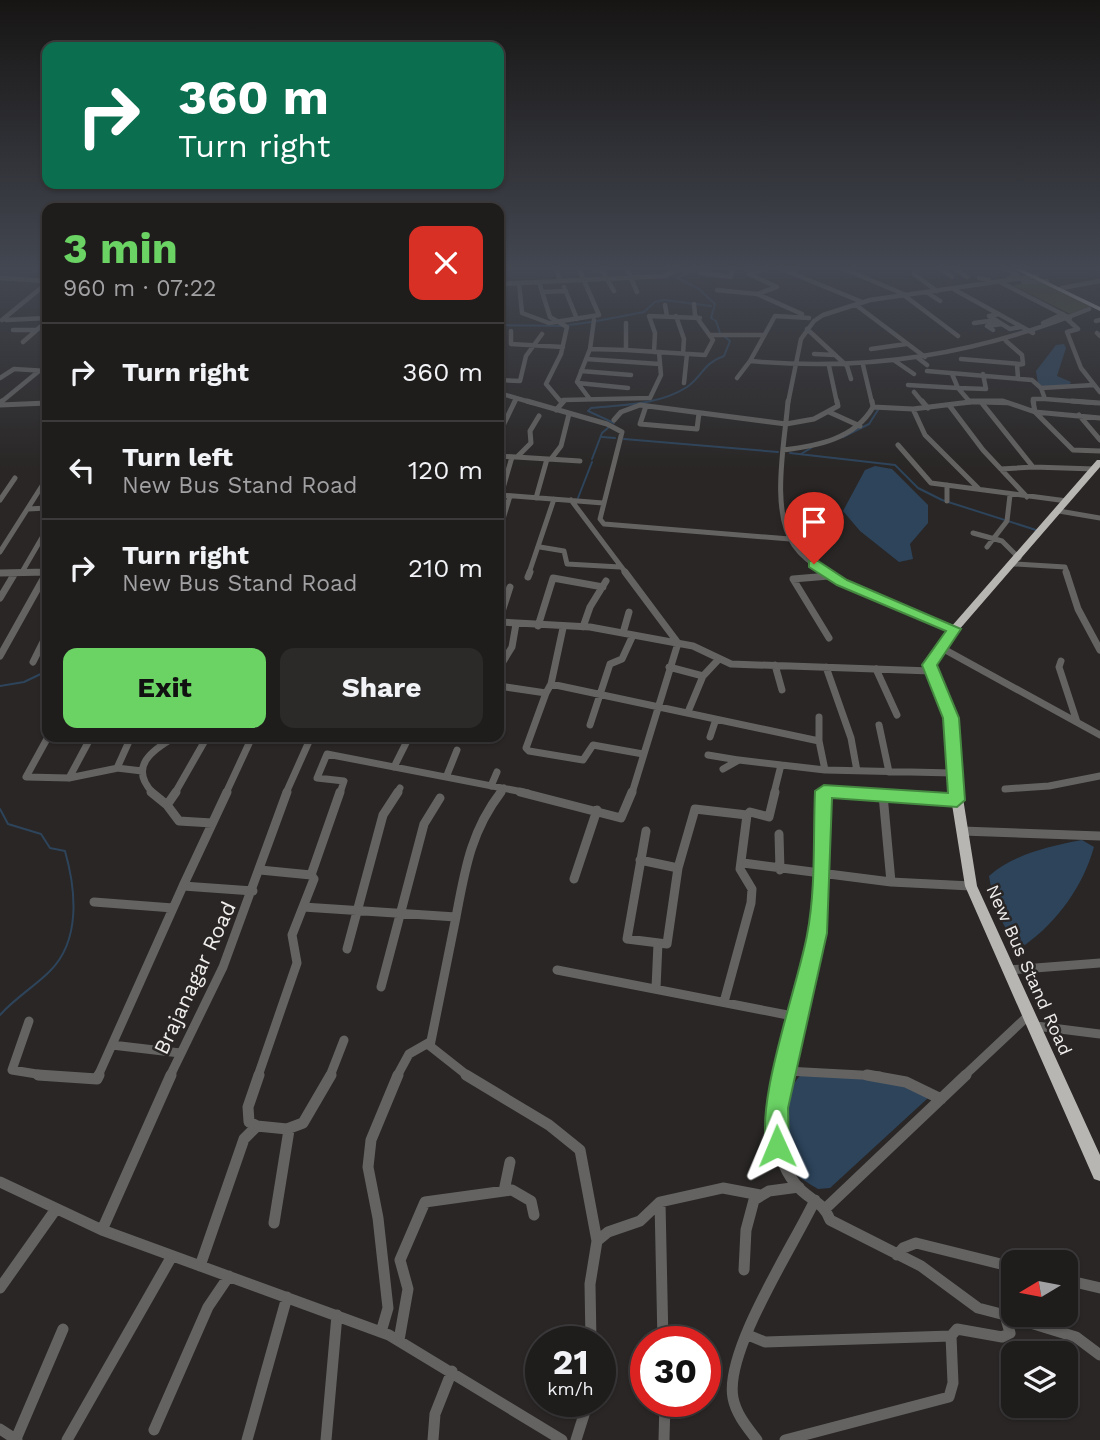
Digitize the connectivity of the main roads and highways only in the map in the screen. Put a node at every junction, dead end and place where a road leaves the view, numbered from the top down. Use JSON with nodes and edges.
{"nodes":[{"id":1,"x":1097,"y":465,"type":"edge"},
{"id":2,"x":1096,"y":1155,"type":"edge"},
{"id":3,"x":1100,"y":1174,"type":"edge"}],
"edges":[{"from":1,"to":2,"type":"highway","name":"New Bus Stand Road"},
{"from":2,"to":3,"type":"highway","name":"New Bus Stand Road"}]}
